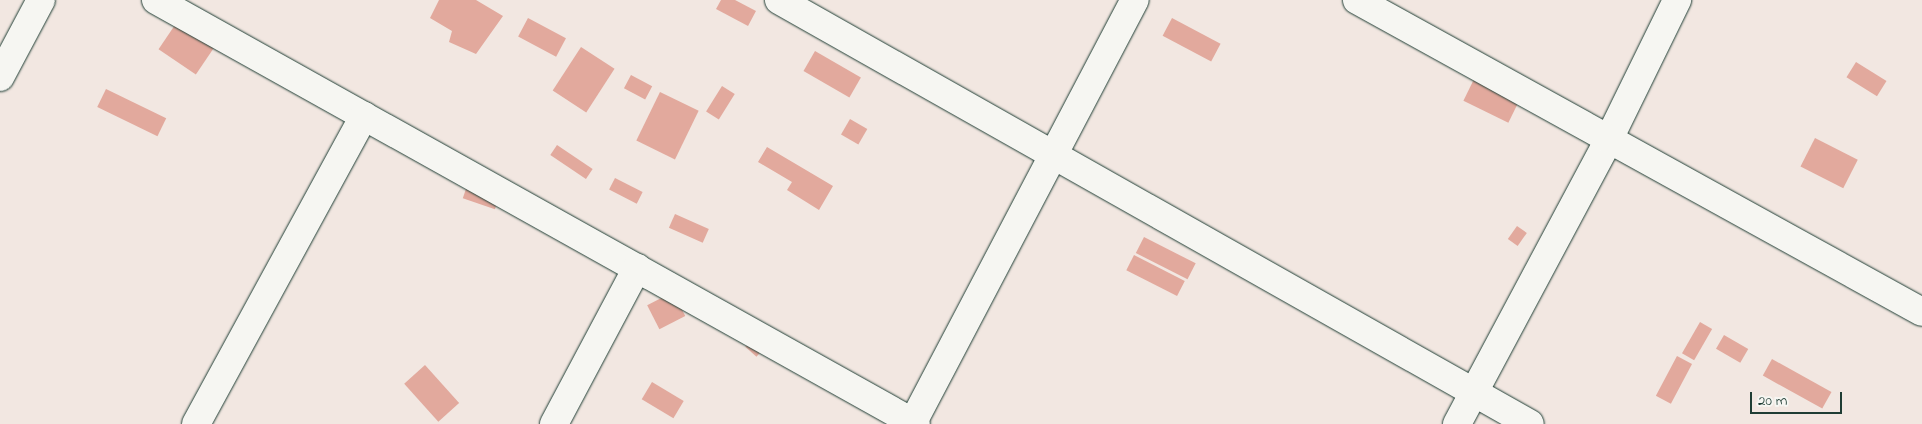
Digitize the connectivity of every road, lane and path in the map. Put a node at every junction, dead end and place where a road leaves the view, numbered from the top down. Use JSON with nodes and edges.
{"nodes":[{"id":1,"x":41,"y":0,"type":"edge"},
{"id":2,"x":156,"y":0,"type":"edge"},
{"id":3,"x":779,"y":0,"type":"edge"},
{"id":4,"x":1135,"y":0,"type":"edge"},
{"id":5,"x":1357,"y":0,"type":"edge"},
{"id":6,"x":1677,"y":0,"type":"edge"},
{"id":7,"x":0,"y":78,"type":"edge"},
{"id":8,"x":364,"y":116,"type":"junction"},
{"id":9,"x":1609,"y":139,"type":"junction"},
{"id":10,"x":1053,"y":155,"type":"junction"},
{"id":11,"x":637,"y":268,"type":"junction"},
{"id":12,"x":1922,"y":312,"type":"edge"},
{"id":13,"x":1473,"y":392,"type":"junction"},
{"id":14,"x":914,"y":423,"type":"edge"},
{"id":15,"x":196,"y":424,"type":"edge"},
{"id":16,"x":554,"y":424,"type":"edge"},
{"id":17,"x":1457,"y":424,"type":"edge"},
{"id":18,"x":1530,"y":424,"type":"edge"}],
"edges":[{"from":1,"to":7,"type":"street"},
{"from":2,"to":8,"type":"street"},
{"from":3,"to":10,"type":"street"},
{"from":4,"to":10,"type":"street"},
{"from":5,"to":9,"type":"street"},
{"from":6,"to":9,"type":"street"},
{"from":8,"to":11,"type":"street"},
{"from":8,"to":15,"type":"street"},
{"from":9,"to":12,"type":"street"},
{"from":9,"to":13,"type":"street"},
{"from":10,"to":13,"type":"street"},
{"from":10,"to":14,"type":"street"},
{"from":11,"to":14,"type":"street"},
{"from":11,"to":16,"type":"street"},
{"from":13,"to":17,"type":"street"},
{"from":13,"to":18,"type":"street"}]}
